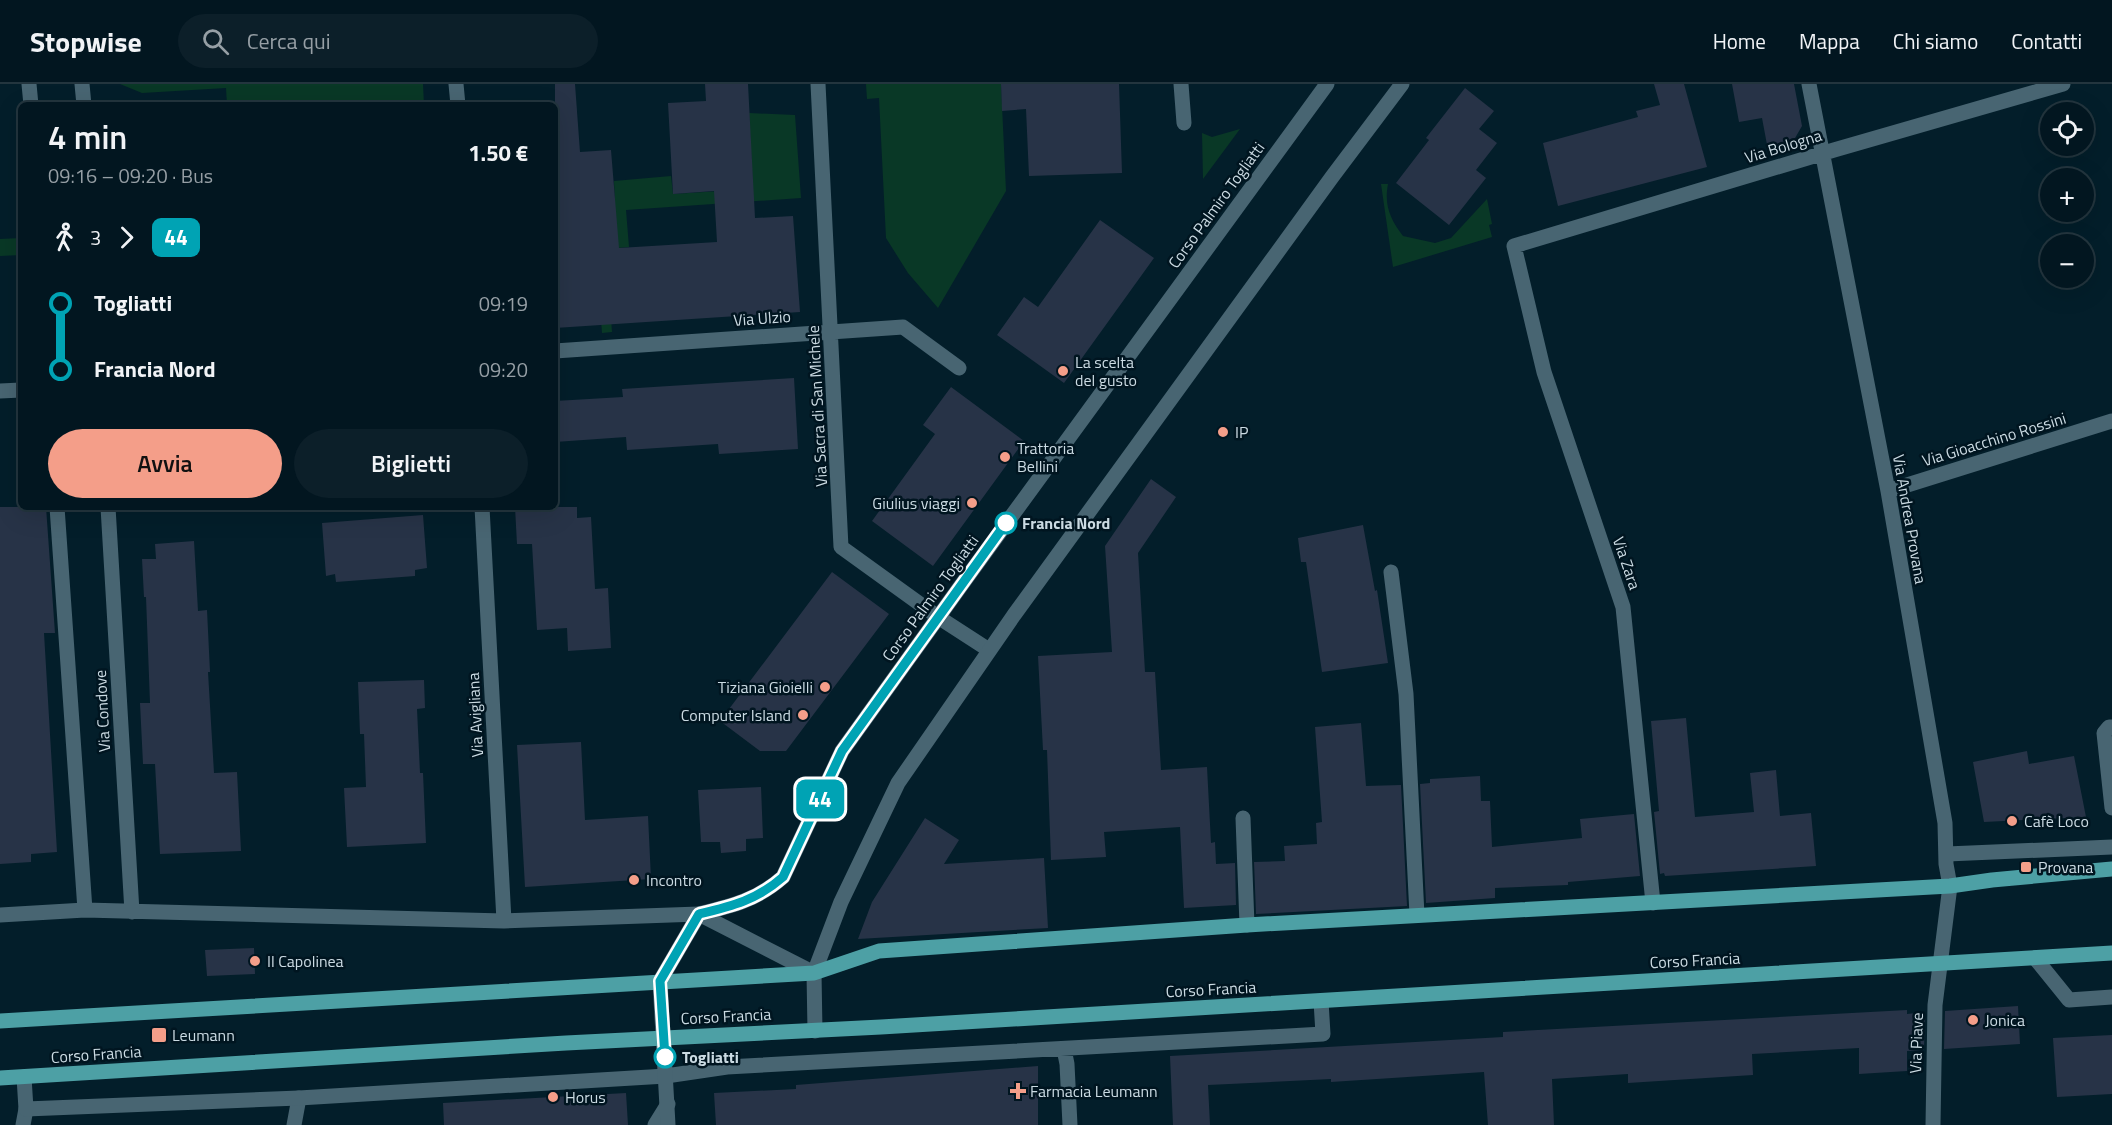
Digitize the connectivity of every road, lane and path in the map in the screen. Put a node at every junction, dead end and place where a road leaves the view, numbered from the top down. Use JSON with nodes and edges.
{"nodes":[{"id":1,"x":29,"y":84,"type":"edge"},
{"id":2,"x":82,"y":84,"type":"edge"},
{"id":3,"x":456,"y":84,"type":"edge"},
{"id":4,"x":818,"y":84,"type":"edge"},
{"id":5,"x":1181,"y":84,"type":"edge"},
{"id":6,"x":1327,"y":84,"type":"edge"},
{"id":7,"x":1402,"y":84,"type":"edge"},
{"id":8,"x":1809,"y":84,"type":"edge"},
{"id":9,"x":2063,"y":84,"type":"edge"},
{"id":10,"x":31,"y":102,"type":"edge"},
{"id":11,"x":84,"y":102,"type":"edge"},
{"id":12,"x":458,"y":102,"type":"edge"},
{"id":13,"x":1184,"y":123,"type":"dead end"},
{"id":14,"x":1823,"y":153,"type":"junction"},
{"id":15,"x":1514,"y":246,"type":"joint"},
{"id":16,"x":832,"y":332,"type":"junction"},
{"id":17,"x":558,"y":351,"type":"edge"},
{"id":18,"x":958,"y":368,"type":"dead end"},
{"id":19,"x":18,"y":390,"type":"edge"},
{"id":20,"x":0,"y":391,"type":"edge"},
{"id":21,"x":2112,"y":421,"type":"edge"},
{"id":22,"x":1888,"y":491,"type":"junction"},
{"id":23,"x":57,"y":510,"type":"edge"},
{"id":24,"x":108,"y":510,"type":"edge"},
{"id":25,"x":482,"y":510,"type":"edge"},
{"id":26,"x":1391,"y":572,"type":"dead end"},
{"id":27,"x":938,"y":617,"type":"junction"},
{"id":28,"x":989,"y":650,"type":"junction"},
{"id":29,"x":2112,"y":727,"type":"edge"},
{"id":30,"x":2112,"y":808,"type":"edge"},
{"id":31,"x":1243,"y":818,"type":"dead end"},
{"id":32,"x":2112,"y":847,"type":"edge"},
{"id":33,"x":1947,"y":854,"type":"junction"},
{"id":34,"x":2112,"y":869,"type":"edge"},
{"id":35,"x":1950,"y":886,"type":"junction"},
{"id":36,"x":1653,"y":903,"type":"junction"},
{"id":37,"x":85,"y":910,"type":"junction"},
{"id":38,"x":132,"y":912,"type":"junction"},
{"id":39,"x":699,"y":914,"type":"junction"},
{"id":40,"x":0,"y":915,"type":"edge"},
{"id":41,"x":1417,"y":915,"type":"junction"},
{"id":42,"x":504,"y":921,"type":"junction"},
{"id":43,"x":1247,"y":925,"type":"junction"},
{"id":44,"x":2112,"y":953,"type":"edge"},
{"id":45,"x":2035,"y":958,"type":"junction"},
{"id":46,"x":1940,"y":963,"type":"junction"},
{"id":47,"x":814,"y":973,"type":"junction"},
{"id":48,"x":660,"y":981,"type":"junction"},
{"id":49,"x":2112,"y":998,"type":"edge"},
{"id":50,"x":1321,"y":1001,"type":"junction"},
{"id":51,"x":0,"y":1021,"type":"edge"},
{"id":52,"x":815,"y":1031,"type":"junction"},
{"id":53,"x":663,"y":1037,"type":"junction"},
{"id":54,"x":1064,"y":1049,"type":"junction"},
{"id":55,"x":666,"y":1076,"type":"junction"},
{"id":56,"x":24,"y":1077,"type":"junction"},
{"id":57,"x":0,"y":1078,"type":"edge"},
{"id":58,"x":299,"y":1098,"type":"junction"},
{"id":59,"x":668,"y":1104,"type":"junction"},
{"id":60,"x":26,"y":1108,"type":"junction"},
{"id":61,"x":23,"y":1125,"type":"edge"},
{"id":62,"x":294,"y":1125,"type":"edge"},
{"id":63,"x":655,"y":1125,"type":"edge"},
{"id":64,"x":668,"y":1125,"type":"edge"},
{"id":65,"x":675,"y":1125,"type":"edge"},
{"id":66,"x":1070,"y":1125,"type":"edge"},
{"id":67,"x":1933,"y":1125,"type":"edge"}],
"edges":[{"from":1,"to":10,"type":"street"},
{"from":2,"to":11,"type":"street"},
{"from":3,"to":12,"type":"street"},
{"from":4,"to":16,"type":"street","name":"Via Sacra di San Michele"},
{"from":5,"to":13,"type":"street"},
{"from":6,"to":27,"type":"street","name":"Corso Palmiro Togliatti"},
{"from":7,"to":28,"type":"street"},
{"from":8,"to":14,"type":"street","name":"Via Andrea Provana"},
{"from":9,"to":14,"type":"street","name":"Via Bologna"},
{"from":14,"to":15,"type":"street","name":"Via Bologna"},
{"from":14,"to":22,"type":"street","name":"Via Andrea Provana"},
{"from":15,"to":36,"type":"street","name":"Via Zara"},
{"from":16,"to":17,"type":"street","name":"Via Ulzio"},
{"from":16,"to":18,"type":"street","name":"Via Ulzio"},
{"from":16,"to":27,"type":"street","name":"Via Sacra di San Michele"},
{"from":19,"to":20,"type":"street"},
{"from":21,"to":22,"type":"street","name":"Via Gioacchino Rossini"},
{"from":22,"to":33,"type":"street","name":"Via Andrea Provana"},
{"from":23,"to":37,"type":"street","name":"Via Condove"},
{"from":24,"to":38,"type":"street","name":"Via Condove"},
{"from":25,"to":42,"type":"street","name":"Via Avigliana"},
{"from":26,"to":41,"type":"street"},
{"from":27,"to":28,"type":"street","name":"Via Sacra di San Michele"},
{"from":27,"to":39,"type":"street","name":"Corso Palmiro Togliatti"},
{"from":28,"to":47,"type":"street"},
{"from":29,"to":30,"type":"street"},
{"from":31,"to":43,"type":"street"},
{"from":32,"to":33,"type":"street"},
{"from":33,"to":35,"type":"street","name":"Via Andrea Provana"},
{"from":34,"to":35,"type":"main road"},
{"from":35,"to":36,"type":"main road"},
{"from":35,"to":46,"type":"street","name":"Via Andrea Provana"},
{"from":36,"to":41,"type":"main road"},
{"from":37,"to":38,"type":"street"},
{"from":37,"to":40,"type":"street"},
{"from":38,"to":42,"type":"street"},
{"from":39,"to":42,"type":"street"},
{"from":39,"to":47,"type":"street"},
{"from":39,"to":48,"type":"street"},
{"from":41,"to":43,"type":"main road"},
{"from":43,"to":47,"type":"main road"},
{"from":44,"to":45,"type":"main road","name":"Corso Francia"},
{"from":45,"to":46,"type":"main road","name":"Corso Francia"},
{"from":45,"to":49,"type":"street"},
{"from":46,"to":50,"type":"main road","name":"Corso Francia"},
{"from":46,"to":67,"type":"street","name":"Via Piave"},
{"from":47,"to":48,"type":"main road"},
{"from":47,"to":52,"type":"street"},
{"from":48,"to":51,"type":"main road"},
{"from":48,"to":53,"type":"street"},
{"from":50,"to":52,"type":"main road","name":"Corso Francia"},
{"from":50,"to":54,"type":"street"},
{"from":52,"to":53,"type":"main road","name":"Corso Francia"},
{"from":53,"to":55,"type":"street"},
{"from":53,"to":56,"type":"main road","name":"Corso Francia"},
{"from":54,"to":55,"type":"street"},
{"from":54,"to":66,"type":"street"},
{"from":55,"to":58,"type":"street"},
{"from":55,"to":59,"type":"street"},
{"from":56,"to":57,"type":"main road","name":"Corso Francia"},
{"from":56,"to":60,"type":"street"},
{"from":58,"to":60,"type":"street"},
{"from":58,"to":62,"type":"street"},
{"from":59,"to":63,"type":"street"},
{"from":59,"to":64,"type":"street"},
{"from":59,"to":65,"type":"street"},
{"from":60,"to":61,"type":"street"}]}
